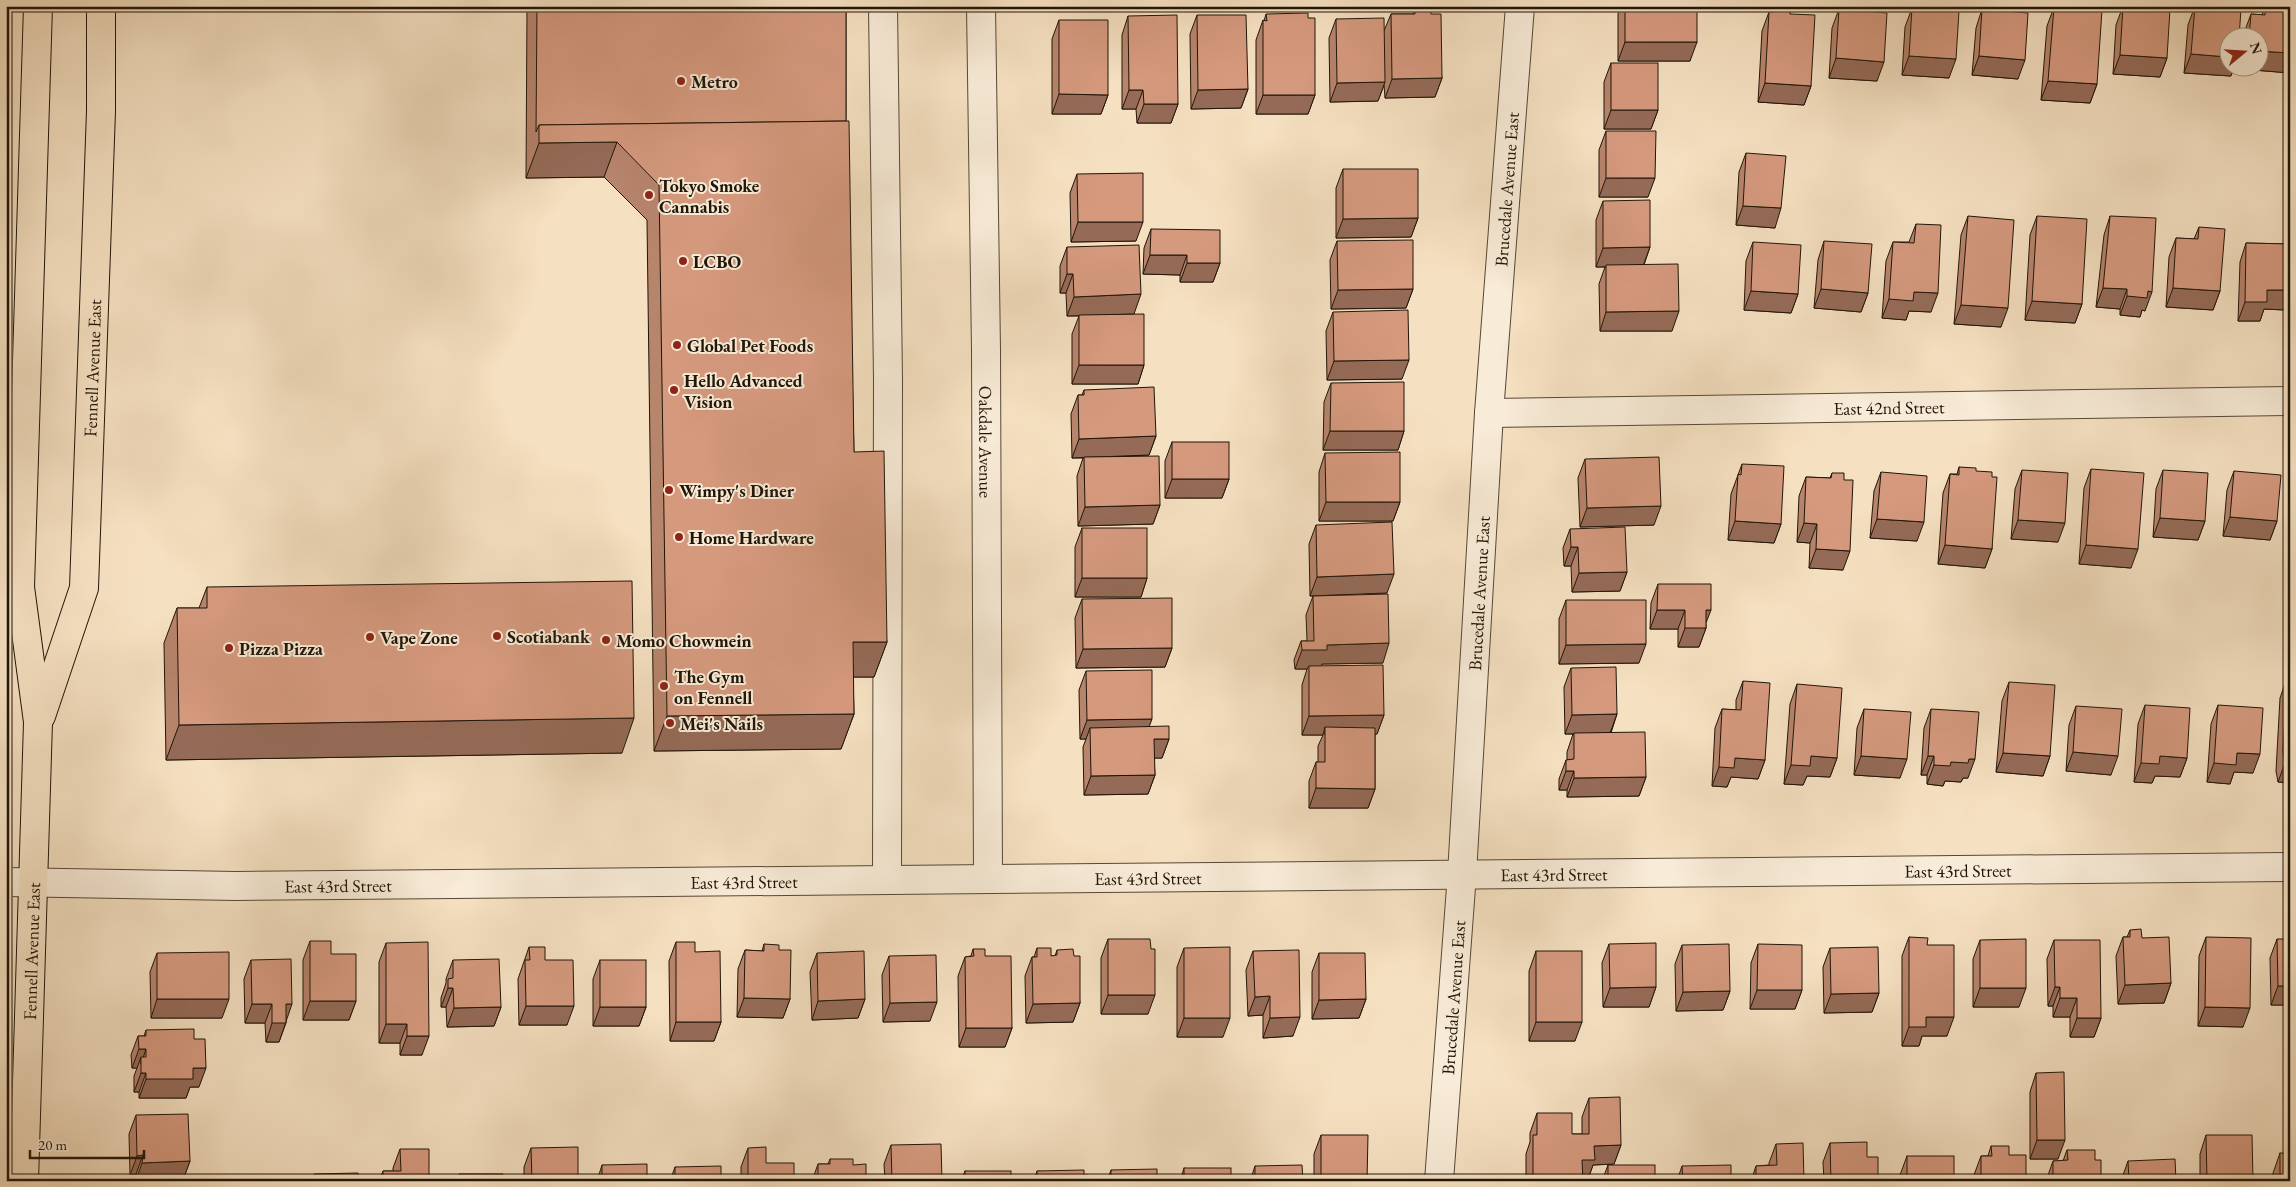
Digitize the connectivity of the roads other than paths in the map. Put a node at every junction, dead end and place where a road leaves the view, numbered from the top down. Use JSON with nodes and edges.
{"nodes":[{"id":1,"x":38,"y":6,"type":"edge"},
{"id":2,"x":101,"y":6,"type":"edge"},
{"id":3,"x":884,"y":6,"type":"edge"},
{"id":4,"x":981,"y":6,"type":"edge"},
{"id":5,"x":1520,"y":6,"type":"edge"},
{"id":6,"x":2290,"y":401,"type":"edge"},
{"id":7,"x":1489,"y":413,"type":"junction"},
{"id":8,"x":38,"y":722,"type":"junction"},
{"id":9,"x":2290,"y":867,"type":"edge"},
{"id":10,"x":1462,"y":874,"type":"junction"},
{"id":11,"x":988,"y":878,"type":"junction"},
{"id":12,"x":887,"y":880,"type":"junction"},
{"id":13,"x":6,"y":882,"type":"edge"},
{"id":14,"x":34,"y":882,"type":"junction"},
{"id":15,"x":24,"y":1181,"type":"edge"},
{"id":16,"x":1439,"y":1181,"type":"edge"}],
"edges":[{"from":1,"to":8,"type":"main road","name":"Fennell Avenue East"},
{"from":2,"to":8,"type":"main road","name":"Fennell Avenue East"},
{"from":3,"to":12,"type":"street"},
{"from":4,"to":11,"type":"street","name":"Oakdale Avenue"},
{"from":5,"to":7,"type":"street","name":"Brucedale Avenue East"},
{"from":6,"to":7,"type":"street","name":"East 42nd Street"},
{"from":7,"to":10,"type":"street","name":"Brucedale Avenue East"},
{"from":8,"to":14,"type":"main road","name":"Fennell Avenue East"},
{"from":9,"to":10,"type":"street","name":"East 43rd Street"},
{"from":10,"to":11,"type":"street","name":"East 43rd Street"},
{"from":10,"to":16,"type":"street","name":"Brucedale Avenue East"},
{"from":11,"to":12,"type":"street","name":"East 43rd Street"},
{"from":12,"to":14,"type":"street","name":"East 43rd Street"},
{"from":13,"to":14,"type":"street","name":"East 43rd Street"},
{"from":14,"to":15,"type":"main road","name":"Fennell Avenue East"}]}
